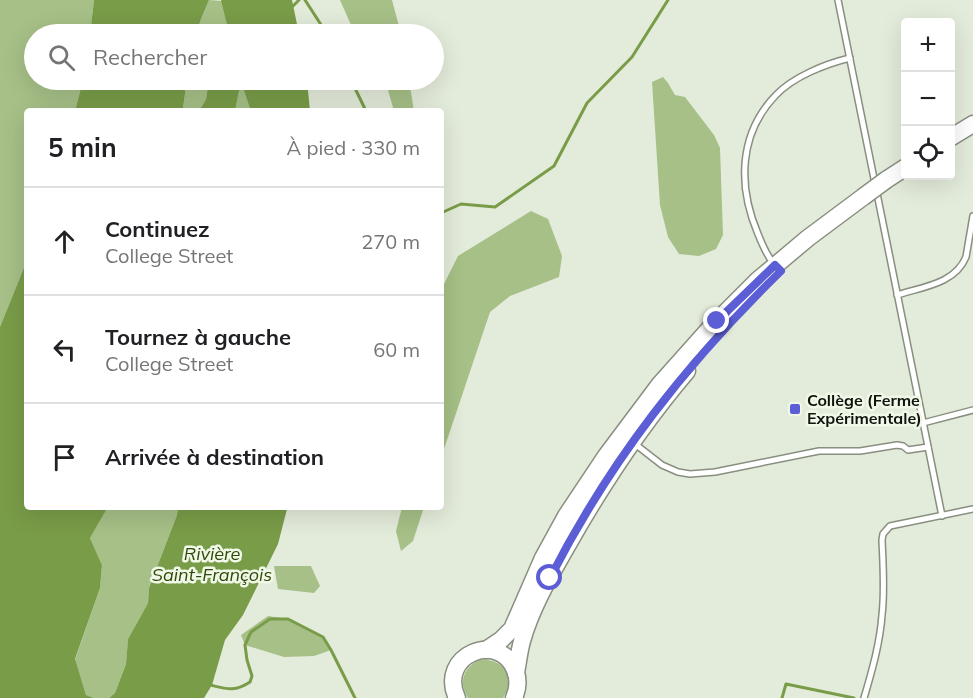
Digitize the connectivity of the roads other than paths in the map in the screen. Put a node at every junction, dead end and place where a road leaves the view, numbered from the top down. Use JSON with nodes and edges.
{"nodes":[{"id":1,"x":838,"y":0,"type":"edge"},
{"id":2,"x":850,"y":58,"type":"junction"},
{"id":3,"x":973,"y":124,"type":"edge"},
{"id":4,"x":955,"y":135,"type":"edge"},
{"id":5,"x":901,"y":170,"type":"edge"},
{"id":6,"x":973,"y":216,"type":"edge"},
{"id":7,"x":778,"y":268,"type":"junction"},
{"id":8,"x":897,"y":296,"type":"junction"},
{"id":9,"x":973,"y":410,"type":"edge"},
{"id":10,"x":923,"y":423,"type":"junction"},
{"id":11,"x":632,"y":441,"type":"junction"},
{"id":12,"x":928,"y":447,"type":"junction"},
{"id":13,"x":973,"y":509,"type":"edge"},
{"id":14,"x":942,"y":516,"type":"junction"},
{"id":15,"x":486,"y":650,"type":"junction"},
{"id":16,"x":516,"y":684,"type":"edge"},
{"id":17,"x":457,"y":698,"type":"edge"},
{"id":18,"x":529,"y":698,"type":"edge"},
{"id":19,"x":864,"y":698,"type":"edge"}],
"edges":[{"from":1,"to":2,"type":"lane"},
{"from":2,"to":7,"type":"lane"},
{"from":2,"to":8,"type":"lane"},
{"from":3,"to":4,"type":"main road"},
{"from":5,"to":7,"type":"main road","bridge":true},
{"from":6,"to":8,"type":"lane"},
{"from":7,"to":11,"type":"main road"},
{"from":7,"to":15,"type":"main road"},
{"from":8,"to":10,"type":"lane"},
{"from":9,"to":10,"type":"lane"},
{"from":10,"to":12,"type":"lane"},
{"from":11,"to":12,"type":"lane"},
{"from":11,"to":16,"type":"main road"},
{"from":12,"to":14,"type":"lane"},
{"from":13,"to":14,"type":"lane"},
{"from":14,"to":19,"type":"lane"},
{"from":15,"to":16,"type":"main road"},
{"from":15,"to":17,"type":"main road"},
{"from":16,"to":18,"type":"main road"}]}
